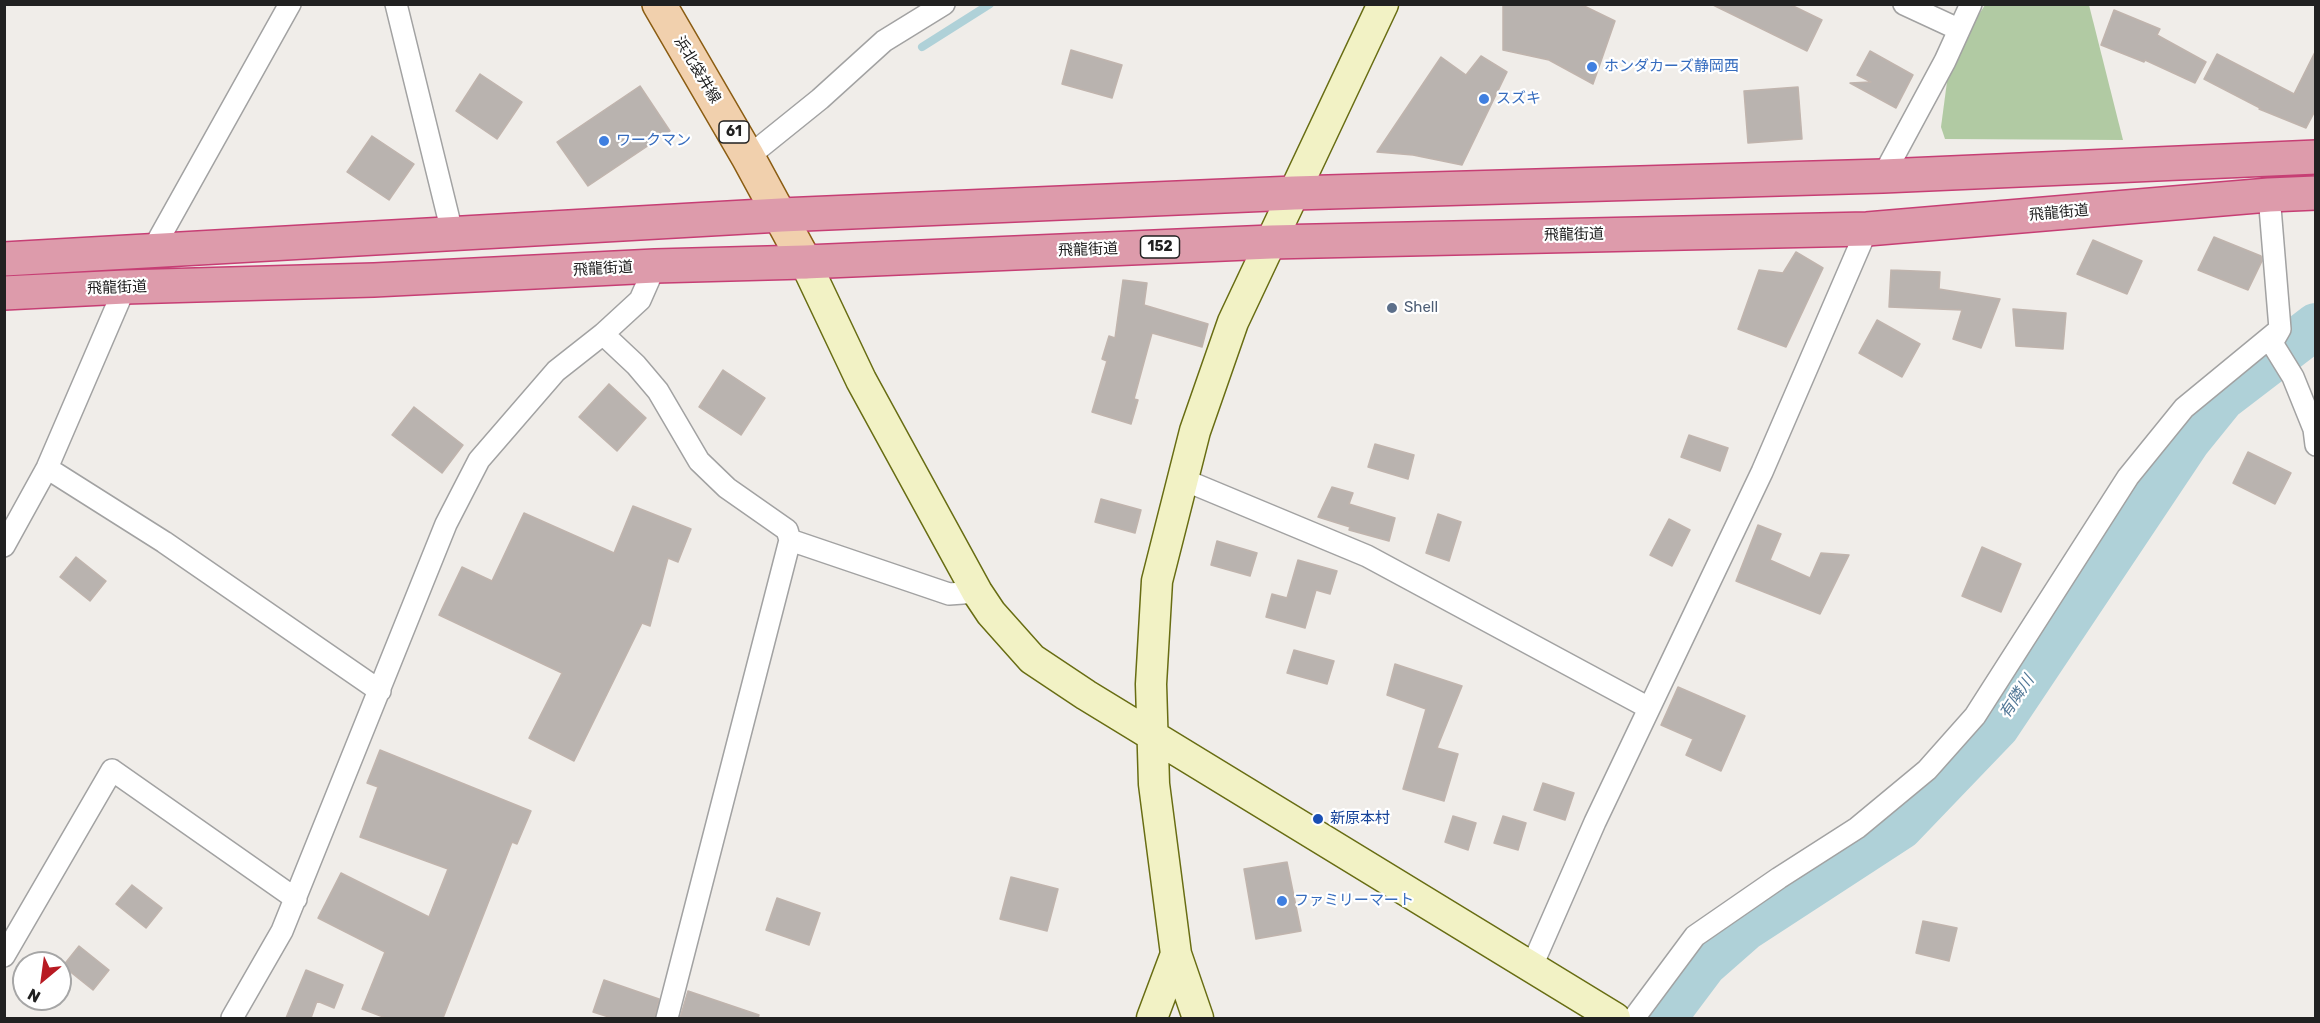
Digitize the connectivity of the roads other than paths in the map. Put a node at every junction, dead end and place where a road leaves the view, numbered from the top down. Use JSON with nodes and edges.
{"nodes":[{"id":1,"x":290,"y":4,"type":"edge"},
{"id":2,"x":396,"y":4,"type":"edge"},
{"id":3,"x":659,"y":4,"type":"edge"},
{"id":4,"x":944,"y":4,"type":"edge"},
{"id":5,"x":1383,"y":4,"type":"edge"},
{"id":6,"x":1904,"y":4,"type":"edge"},
{"id":7,"x":1971,"y":4,"type":"edge"},
{"id":8,"x":1958,"y":30,"type":"junction"},
{"id":9,"x":2309,"y":152,"type":"edge"},
{"id":10,"x":748,"y":157,"type":"junction"},
{"id":11,"x":1883,"y":176,"type":"junction"},
{"id":12,"x":1294,"y":193,"type":"junction"},
{"id":13,"x":2316,"y":193,"type":"edge"},
{"id":14,"x":2269,"y":195,"type":"junction"},
{"id":15,"x":781,"y":215,"type":"junction"},
{"id":16,"x":1867,"y":229,"type":"junction"},
{"id":17,"x":452,"y":232,"type":"junction"},
{"id":18,"x":1271,"y":242,"type":"junction"},
{"id":19,"x":152,"y":251,"type":"junction"},
{"id":20,"x":4,"y":259,"type":"edge"},
{"id":21,"x":805,"y":262,"type":"junction"},
{"id":22,"x":655,"y":266,"type":"junction"},
{"id":23,"x":125,"y":287,"type":"junction"},
{"id":24,"x":4,"y":293,"type":"edge"},
{"id":25,"x":603,"y":334,"type":"junction"},
{"id":26,"x":2276,"y":336,"type":"junction"},
{"id":27,"x":2316,"y":446,"type":"edge"},
{"id":28,"x":47,"y":468,"type":"junction"},
{"id":29,"x":1182,"y":479,"type":"junction"},
{"id":30,"x":790,"y":540,"type":"junction"},
{"id":31,"x":4,"y":546,"type":"edge"},
{"id":32,"x":977,"y":592,"type":"junction"},
{"id":33,"x":380,"y":691,"type":"junction"},
{"id":34,"x":1649,"y":708,"type":"junction"},
{"id":35,"x":1152,"y":736,"type":"junction"},
{"id":36,"x":296,"y":899,"type":"junction"},
{"id":37,"x":1176,"y":954,"type":"junction"},
{"id":38,"x":4,"y":956,"type":"edge"},
{"id":39,"x":1531,"y":968,"type":"junction"},
{"id":40,"x":232,"y":1018,"type":"edge"},
{"id":41,"x":667,"y":1018,"type":"edge"},
{"id":42,"x":1152,"y":1018,"type":"edge"},
{"id":43,"x":1198,"y":1018,"type":"edge"},
{"id":44,"x":1615,"y":1018,"type":"edge"},
{"id":45,"x":1634,"y":1018,"type":"edge"}],
"edges":[{"from":1,"to":19,"type":"street"},
{"from":2,"to":17,"type":"street"},
{"from":3,"to":10,"type":"main road","name":"浜北袋井線","number":"61"},
{"from":4,"to":10,"type":"street"},
{"from":5,"to":12,"type":"street"},
{"from":6,"to":8,"type":"street"},
{"from":7,"to":8,"type":"street"},
{"from":8,"to":11,"type":"street"},
{"from":9,"to":11,"type":"highway"},
{"from":10,"to":15,"type":"main road","name":"浜北袋井線","number":"61"},
{"from":11,"to":12,"type":"highway"},
{"from":12,"to":15,"type":"highway"},
{"from":12,"to":18,"type":"street"},
{"from":13,"to":14,"type":"highway","name":"飛龍街道","number":"152"},
{"from":14,"to":16,"type":"highway","name":"飛龍街道","number":"152"},
{"from":14,"to":26,"type":"street"},
{"from":15,"to":17,"type":"highway"},
{"from":15,"to":21,"type":"main road","name":"浜北袋井線","number":"61"},
{"from":16,"to":18,"type":"highway","name":"飛龍街道","number":"152"},
{"from":16,"to":34,"type":"street"},
{"from":17,"to":19,"type":"highway"},
{"from":18,"to":21,"type":"highway","name":"飛龍街道","number":"152"},
{"from":18,"to":29,"type":"street"},
{"from":19,"to":20,"type":"highway"},
{"from":21,"to":22,"type":"highway","name":"飛龍街道","number":"152"},
{"from":21,"to":32,"type":"street"},
{"from":22,"to":23,"type":"highway","name":"飛龍街道","number":"152"},
{"from":22,"to":25,"type":"street"},
{"from":23,"to":24,"type":"highway","name":"飛龍街道","number":"152"},
{"from":23,"to":28,"type":"street"},
{"from":25,"to":30,"type":"street"},
{"from":25,"to":33,"type":"street"},
{"from":26,"to":27,"type":"street"},
{"from":26,"to":45,"type":"street"},
{"from":28,"to":31,"type":"street"},
{"from":28,"to":33,"type":"street"},
{"from":29,"to":34,"type":"street"},
{"from":29,"to":35,"type":"street"},
{"from":30,"to":32,"type":"street"},
{"from":30,"to":41,"type":"street"},
{"from":32,"to":35,"type":"street"},
{"from":33,"to":36,"type":"street"},
{"from":34,"to":39,"type":"street"},
{"from":35,"to":37,"type":"street"},
{"from":35,"to":39,"type":"street"},
{"from":36,"to":38,"type":"street"},
{"from":36,"to":40,"type":"street"},
{"from":37,"to":42,"type":"street"},
{"from":37,"to":43,"type":"street"},
{"from":39,"to":44,"type":"street"}]}
